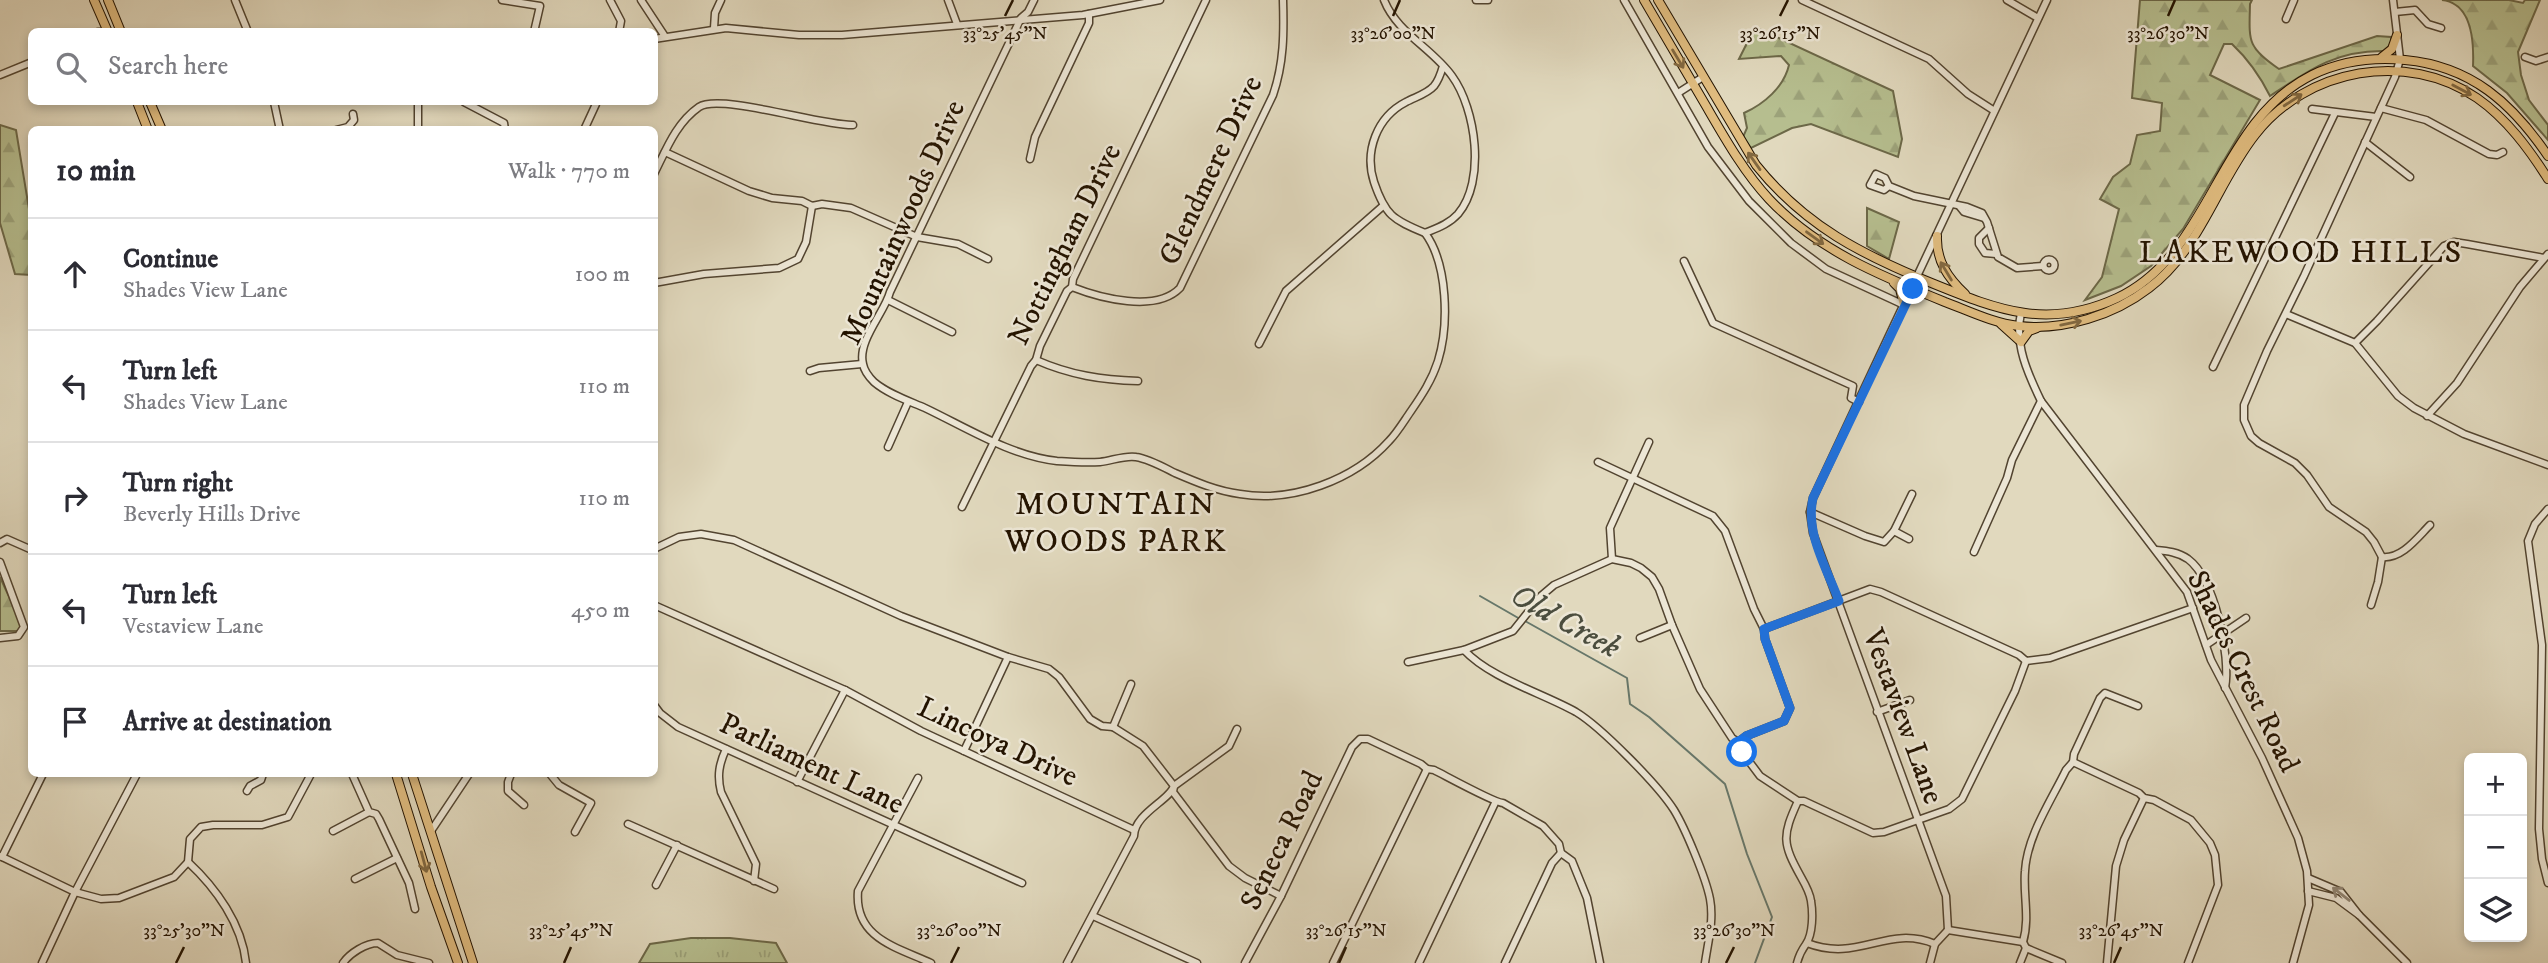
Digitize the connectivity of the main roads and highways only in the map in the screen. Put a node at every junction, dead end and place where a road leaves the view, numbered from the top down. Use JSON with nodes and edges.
{"nodes":[{"id":1,"x":94,"y":0,"type":"edge"},
{"id":2,"x":108,"y":0,"type":"edge"},
{"id":3,"x":1644,"y":0,"type":"edge"},
{"id":4,"x":1658,"y":0,"type":"edge"},
{"id":5,"x":111,"y":28,"type":"edge"},
{"id":6,"x":113,"y":28,"type":"edge"},
{"id":7,"x":2397,"y":35,"type":"road end"},
{"id":8,"x":2380,"y":58,"type":"junction"},
{"id":9,"x":138,"y":105,"type":"edge"},
{"id":10,"x":151,"y":105,"type":"edge"},
{"id":11,"x":147,"y":126,"type":"edge"},
{"id":12,"x":160,"y":126,"type":"edge"},
{"id":13,"x":2244,"y":143,"type":"junction"},
{"id":14,"x":2548,"y":156,"type":"edge"},
{"id":15,"x":2548,"y":179,"type":"edge"},
{"id":16,"x":1788,"y":200,"type":"junction"},
{"id":17,"x":1779,"y":209,"type":"junction"},
{"id":18,"x":1937,"y":236,"type":"road end"},
{"id":19,"x":1864,"y":254,"type":"junction"},
{"id":20,"x":1859,"y":265,"type":"junction"},
{"id":21,"x":1889,"y":279,"type":"junction"},
{"id":22,"x":1970,"y":299,"type":"junction"},
{"id":23,"x":1904,"y":305,"type":"road end"},
{"id":24,"x":1998,"y":322,"type":"junction"},
{"id":25,"x":2040,"y":327,"type":"junction"},
{"id":26,"x":397,"y":777,"type":"edge"},
{"id":27,"x":413,"y":777,"type":"edge"},
{"id":28,"x":431,"y":831,"type":"junction"},
{"id":29,"x":417,"y":837,"type":"junction"},
{"id":30,"x":458,"y":963,"type":"edge"},
{"id":31,"x":473,"y":963,"type":"edge"}],
"edges":[{"from":1,"to":5,"type":"main road"},
{"from":2,"to":6,"type":"main road"},
{"from":3,"to":17,"type":"main road","one_way":true},
{"from":16,"to":4,"type":"main road","one_way":true},
{"from":7,"to":8,"type":"main road"},
{"from":8,"to":13,"type":"main road"},
{"from":8,"to":14,"type":"main road"},
{"from":9,"to":11,"type":"main road"},
{"from":10,"to":12,"type":"main road"},
{"from":13,"to":15,"type":"main road","one_way":true},
{"from":13,"to":22,"type":"main road"},
{"from":25,"to":13,"type":"main road","one_way":true},
{"from":16,"to":17,"type":"main road"},
{"from":16,"to":19,"type":"main road"},
{"from":17,"to":20,"type":"main road","one_way":true},
{"from":22,"to":18,"type":"main road","one_way":true},
{"from":19,"to":20,"type":"main road"},
{"from":19,"to":22,"type":"main road"},
{"from":20,"to":21,"type":"main road"},
{"from":21,"to":23,"type":"main road"},
{"from":21,"to":24,"type":"main road"},
{"from":24,"to":25,"type":"main road"},
{"from":24,"to":25,"type":"main road"},
{"from":26,"to":29,"type":"main road"},
{"from":27,"to":28,"type":"main road"},
{"from":28,"to":29,"type":"main road"},
{"from":28,"to":31,"type":"main road"},
{"from":29,"to":30,"type":"main road","one_way":true}]}
